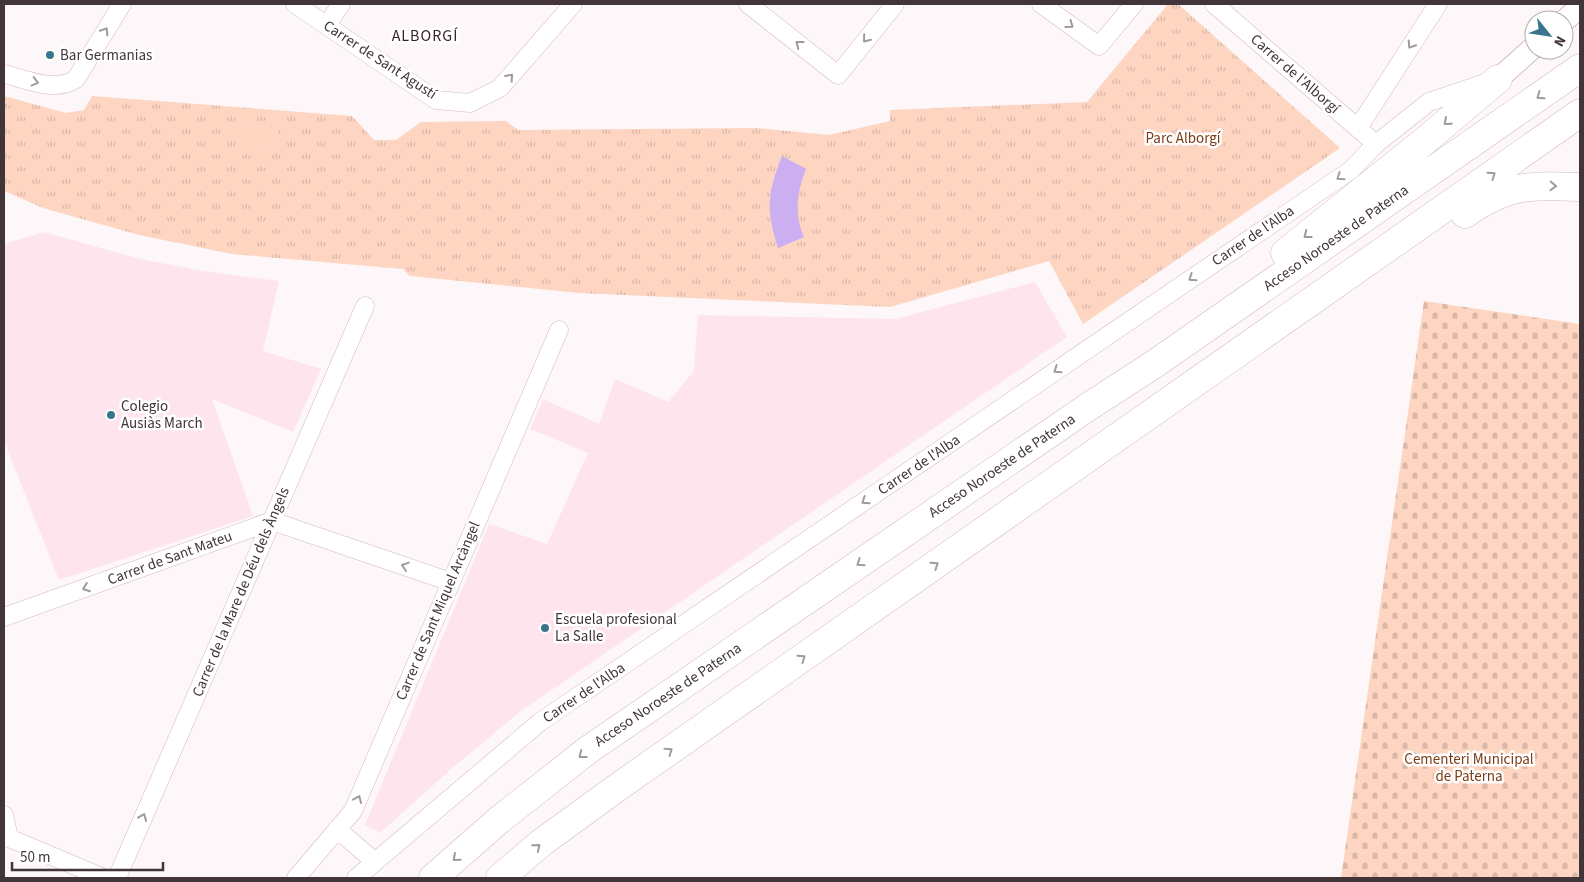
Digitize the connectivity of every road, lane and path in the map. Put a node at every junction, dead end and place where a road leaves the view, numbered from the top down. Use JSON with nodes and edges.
{"nodes":[{"id":1,"x":122,"y":4,"type":"edge"},
{"id":2,"x":295,"y":4,"type":"edge"},
{"id":3,"x":340,"y":4,"type":"edge"},
{"id":4,"x":573,"y":4,"type":"edge"},
{"id":5,"x":748,"y":4,"type":"edge"},
{"id":6,"x":895,"y":4,"type":"edge"},
{"id":7,"x":1041,"y":4,"type":"edge"},
{"id":8,"x":1134,"y":4,"type":"edge"},
{"id":9,"x":1214,"y":4,"type":"edge"},
{"id":10,"x":1438,"y":4,"type":"edge"},
{"id":11,"x":327,"y":25,"type":"junction"},
{"id":12,"x":1524,"y":56,"type":"edge"},
{"id":13,"x":1580,"y":68,"type":"edge"},
{"id":14,"x":4,"y":74,"type":"edge"},
{"id":15,"x":1498,"y":79,"type":"junction"},
{"id":16,"x":1580,"y":113,"type":"edge"},
{"id":17,"x":1358,"y":128,"type":"junction"},
{"id":18,"x":1376,"y":144,"type":"junction"},
{"id":19,"x":1580,"y":188,"type":"edge"},
{"id":20,"x":1352,"y":273,"type":"junction"},
{"id":21,"x":365,"y":306,"type":"dead end"},
{"id":22,"x":559,"y":330,"type":"dead end"},
{"id":23,"x":1088,"y":407,"type":"junction"},
{"id":24,"x":272,"y":521,"type":"junction"},
{"id":25,"x":451,"y":582,"type":"junction"},
{"id":26,"x":4,"y":617,"type":"edge"},
{"id":27,"x":4,"y":816,"type":"edge"},
{"id":28,"x":338,"y":829,"type":"junction"},
{"id":29,"x":6,"y":838,"type":"edge"},
{"id":30,"x":375,"y":862,"type":"junction"},
{"id":31,"x":104,"y":878,"type":"edge"},
{"id":32,"x":117,"y":878,"type":"edge"},
{"id":33,"x":296,"y":878,"type":"edge"},
{"id":34,"x":356,"y":878,"type":"edge"},
{"id":35,"x":433,"y":878,"type":"edge"},
{"id":36,"x":500,"y":878,"type":"edge"}],
"edges":[{"from":14,"to":1,"type":"street","one_way":true},
{"from":2,"to":11,"type":"street","name":"Carrer de Sant Agustí"},
{"from":3,"to":11,"type":"street"},
{"from":11,"to":4,"type":"street","name":"Carrer de Sant Agustí","one_way":true},
{"from":6,"to":5,"type":"street","one_way":true},
{"from":7,"to":8,"type":"street","one_way":true},
{"from":9,"to":17,"type":"street","name":"Carrer de l'Alborgí"},
{"from":10,"to":17,"type":"street","one_way":true},
{"from":12,"to":15,"type":"street"},
{"from":13,"to":23,"type":"main road","name":"Acceso Noroeste de Paterna","one_way":true},
{"from":15,"to":18,"type":"street","name":"Carrer de l'Alba"},
{"from":15,"to":23,"type":"main road","one_way":true},
{"from":20,"to":16,"type":"main road","one_way":true},
{"from":17,"to":18,"type":"street","name":"Carrer de l'Alborgí"},
{"from":18,"to":30,"type":"street","name":"Carrer de l'Alba","one_way":true},
{"from":20,"to":19,"type":"main road","one_way":true},
{"from":36,"to":20,"type":"main road","one_way":true},
{"from":21,"to":24,"type":"street","name":"Carrer de la Mare de Déu dels Àngels"},
{"from":22,"to":25,"type":"street","name":"Carrer de Sant Miquel Arcàngel"},
{"from":23,"to":35,"type":"main road","name":"Acceso Noroeste de Paterna","one_way":true},
{"from":25,"to":24,"type":"street","one_way":true},
{"from":24,"to":26,"type":"street","name":"Carrer de Sant Mateu","one_way":true},
{"from":32,"to":24,"type":"street","name":"Carrer de la Mare de Déu dels Àngels","one_way":true},
{"from":28,"to":25,"type":"street","name":"Carrer de Sant Miquel Arcàngel","one_way":true},
{"from":27,"to":29,"type":"street"},
{"from":28,"to":30,"type":"street"},
{"from":28,"to":33,"type":"street","name":"Carrer de Sant Miquel Arcàngel"},
{"from":29,"to":31,"type":"street"},
{"from":30,"to":34,"type":"street","name":"Carrer de l'Alba"}]}
